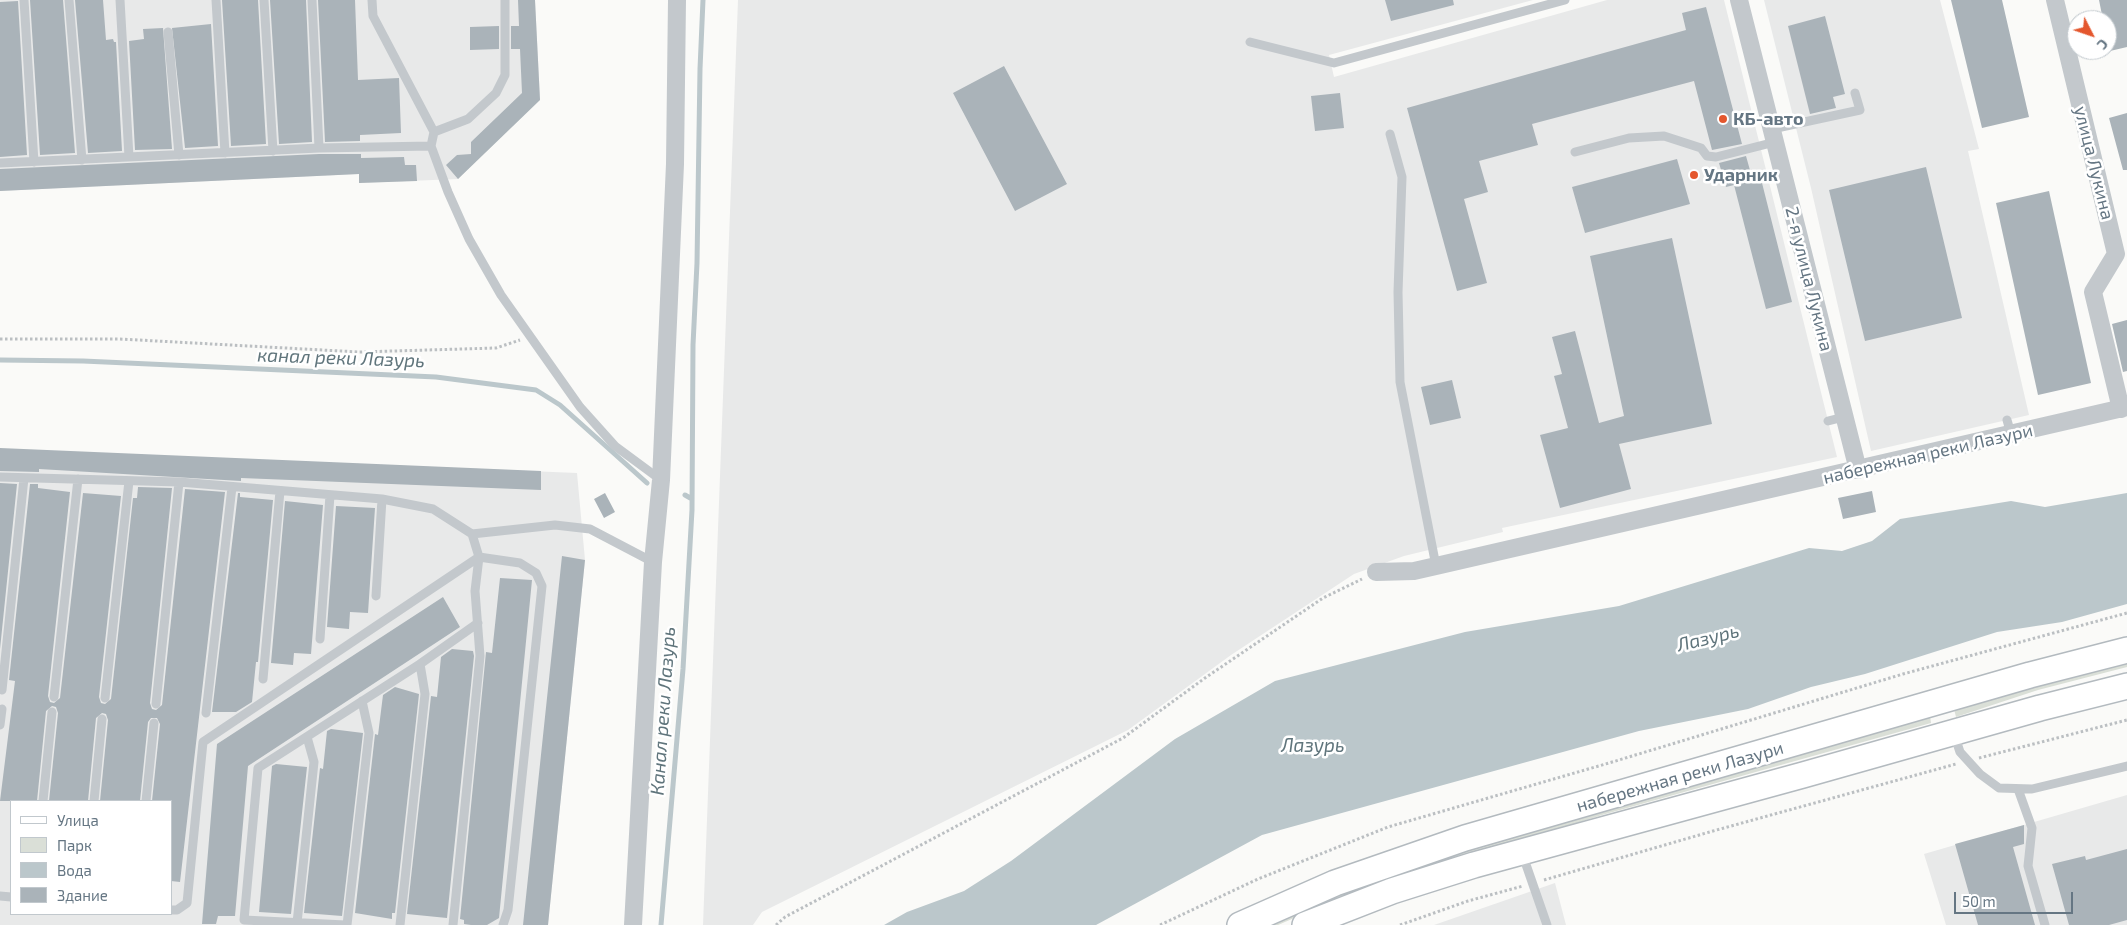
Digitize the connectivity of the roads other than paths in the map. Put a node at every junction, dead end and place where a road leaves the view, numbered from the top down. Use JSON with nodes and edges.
{"nodes":[{"id":1,"x":24,"y":0,"type":"edge"},
{"id":2,"x":69,"y":0,"type":"edge"},
{"id":3,"x":120,"y":0,"type":"edge"},
{"id":4,"x":216,"y":0,"type":"edge"},
{"id":5,"x":264,"y":0,"type":"edge"},
{"id":6,"x":312,"y":0,"type":"edge"},
{"id":7,"x":372,"y":0,"type":"edge"},
{"id":8,"x":505,"y":0,"type":"edge"},
{"id":9,"x":677,"y":0,"type":"edge"},
{"id":10,"x":1565,"y":0,"type":"edge"},
{"id":11,"x":1739,"y":0,"type":"edge"},
{"id":12,"x":2055,"y":0,"type":"edge"},
{"id":13,"x":168,"y":32,"type":"dead end"},
{"id":14,"x":1250,"y":42,"type":"dead end"},
{"id":15,"x":1855,"y":93,"type":"dead end"},
{"id":16,"x":434,"y":132,"type":"junction"},
{"id":17,"x":1390,"y":134,"type":"dead end"},
{"id":18,"x":1773,"y":136,"type":"junction"},
{"id":19,"x":431,"y":146,"type":"junction"},
{"id":20,"x":319,"y":148,"type":"junction"},
{"id":21,"x":273,"y":151,"type":"junction"},
{"id":22,"x":1575,"y":152,"type":"dead end"},
{"id":23,"x":224,"y":153,"type":"junction"},
{"id":24,"x":179,"y":155,"type":"junction"},
{"id":25,"x":129,"y":158,"type":"junction"},
{"id":26,"x":82,"y":160,"type":"junction"},
{"id":27,"x":34,"y":162,"type":"junction"},
{"id":28,"x":0,"y":163,"type":"edge"},
{"id":29,"x":2124,"y":408,"type":"edge"},
{"id":30,"x":1858,"y":470,"type":"junction"},
{"id":31,"x":0,"y":477,"type":"edge"},
{"id":32,"x":24,"y":478,"type":"junction"},
{"id":33,"x":78,"y":479,"type":"junction"},
{"id":34,"x":661,"y":480,"type":"junction"},
{"id":35,"x":129,"y":481,"type":"junction"},
{"id":36,"x":179,"y":482,"type":"junction"},
{"id":37,"x":232,"y":487,"type":"junction"},
{"id":38,"x":280,"y":491,"type":"junction"},
{"id":39,"x":330,"y":495,"type":"junction"},
{"id":40,"x":382,"y":499,"type":"junction"},
{"id":41,"x":472,"y":534,"type":"junction"},
{"id":42,"x":479,"y":558,"type":"junction"},
{"id":43,"x":653,"y":562,"type":"junction"},
{"id":44,"x":1436,"y":566,"type":"junction"},
{"id":45,"x":1376,"y":572,"type":"road end"},
{"id":46,"x":376,"y":596,"type":"dead end"},
{"id":47,"x":478,"y":623,"type":"junction"},
{"id":48,"x":320,"y":639,"type":"dead end"},
{"id":49,"x":2127,"y":650,"type":"edge"},
{"id":50,"x":420,"y":664,"type":"junction"},
{"id":51,"x":263,"y":679,"type":"dead end"},
{"id":52,"x":2127,"y":686,"type":"edge"},
{"id":53,"x":2,"y":690,"type":"dead end"},
{"id":54,"x":54,"y":698,"type":"dead end"},
{"id":55,"x":105,"y":698,"type":"dead end"},
{"id":56,"x":362,"y":701,"type":"junction"},
{"id":57,"x":1940,"y":701,"type":"junction"},
{"id":58,"x":156,"y":704,"type":"dead end"},
{"id":59,"x":2,"y":709,"type":"dead end"},
{"id":60,"x":52,"y":712,"type":"dead end"},
{"id":61,"x":206,"y":713,"type":"dead end"},
{"id":62,"x":102,"y":719,"type":"dead end"},
{"id":63,"x":154,"y":723,"type":"dead end"},
{"id":64,"x":0,"y":726,"type":"edge"},
{"id":65,"x":1954,"y":734,"type":"junction"},
{"id":66,"x":307,"y":737,"type":"junction"},
{"id":67,"x":2127,"y":766,"type":"edge"},
{"id":68,"x":2018,"y":789,"type":"junction"},
{"id":69,"x":43,"y":800,"type":"edge"},
{"id":70,"x":94,"y":800,"type":"edge"},
{"id":71,"x":146,"y":800,"type":"edge"},
{"id":72,"x":1522,"y":853,"type":"junction"},
{"id":73,"x":172,"y":910,"type":"edge"},
{"id":74,"x":298,"y":923,"type":"junction"},
{"id":75,"x":346,"y":925,"type":"edge"},
{"id":76,"x":400,"y":925,"type":"edge"},
{"id":77,"x":453,"y":925,"type":"edge"},
{"id":78,"x":503,"y":925,"type":"edge"},
{"id":79,"x":633,"y":925,"type":"edge"},
{"id":80,"x":1240,"y":925,"type":"edge"},
{"id":81,"x":1305,"y":925,"type":"edge"},
{"id":82,"x":1546,"y":925,"type":"edge"},
{"id":83,"x":2045,"y":925,"type":"edge"}],
"edges":[{"from":1,"to":27,"type":"lane"},
{"from":2,"to":26,"type":"lane"},
{"from":3,"to":25,"type":"lane"},
{"from":4,"to":23,"type":"lane"},
{"from":5,"to":21,"type":"lane"},
{"from":6,"to":20,"type":"lane"},
{"from":7,"to":16,"type":"lane"},
{"from":8,"to":16,"type":"lane"},
{"from":9,"to":34,"type":"street"},
{"from":10,"to":14,"type":"lane"},
{"from":11,"to":18,"type":"street","name":"2-я улица Лукина"},
{"from":12,"to":29,"type":"street","name":"улица Лукина"},
{"from":13,"to":24,"type":"lane"},
{"from":15,"to":18,"type":"lane"},
{"from":16,"to":19,"type":"lane"},
{"from":17,"to":44,"type":"lane"},
{"from":18,"to":22,"type":"lane"},
{"from":18,"to":30,"type":"street","name":"2-я улица Лукина"},
{"from":19,"to":20,"type":"lane"},
{"from":19,"to":34,"type":"lane"},
{"from":20,"to":21,"type":"lane"},
{"from":21,"to":23,"type":"lane"},
{"from":23,"to":24,"type":"lane"},
{"from":24,"to":25,"type":"lane"},
{"from":25,"to":26,"type":"lane"},
{"from":26,"to":27,"type":"lane"},
{"from":27,"to":28,"type":"lane"},
{"from":29,"to":30,"type":"street","name":"набережная реки Лазури"},
{"from":30,"to":44,"type":"street","name":"набережная реки Лазури"},
{"from":31,"to":32,"type":"lane"},
{"from":32,"to":33,"type":"lane"},
{"from":32,"to":53,"type":"lane"},
{"from":33,"to":35,"type":"lane"},
{"from":33,"to":54,"type":"lane"},
{"from":34,"to":43,"type":"street"},
{"from":35,"to":36,"type":"lane"},
{"from":35,"to":55,"type":"lane"},
{"from":36,"to":37,"type":"lane"},
{"from":36,"to":58,"type":"lane"},
{"from":37,"to":38,"type":"lane"},
{"from":37,"to":61,"type":"lane"},
{"from":38,"to":39,"type":"lane"},
{"from":38,"to":51,"type":"lane"},
{"from":39,"to":40,"type":"lane"},
{"from":39,"to":48,"type":"lane"},
{"from":40,"to":41,"type":"lane"},
{"from":40,"to":46,"type":"lane"},
{"from":41,"to":42,"type":"lane"},
{"from":41,"to":43,"type":"lane"},
{"from":42,"to":47,"type":"lane"},
{"from":42,"to":73,"type":"lane"},
{"from":42,"to":78,"type":"lane"},
{"from":43,"to":79,"type":"street"},
{"from":44,"to":45,"type":"street","name":"набережная реки Лазури"},
{"from":47,"to":50,"type":"lane"},
{"from":47,"to":77,"type":"lane"},
{"from":49,"to":57,"type":"main road","name":"набережная реки Лазури"},
{"from":50,"to":56,"type":"lane"},
{"from":50,"to":76,"type":"lane"},
{"from":52,"to":65,"type":"main road","name":"набережная реки Лазури"},
{"from":56,"to":66,"type":"lane"},
{"from":56,"to":75,"type":"lane"},
{"from":57,"to":65,"type":"main road"},
{"from":57,"to":80,"type":"main road","name":"набережная реки Лазури"},
{"from":59,"to":64,"type":"lane"},
{"from":60,"to":69,"type":"lane"},
{"from":62,"to":70,"type":"lane"},
{"from":63,"to":71,"type":"lane"},
{"from":65,"to":68,"type":"lane"},
{"from":65,"to":72,"type":"main road","name":"набережная реки Лазури"},
{"from":66,"to":74,"type":"lane"},
{"from":66,"to":74,"type":"lane"},
{"from":67,"to":68,"type":"lane"},
{"from":68,"to":83,"type":"lane"},
{"from":72,"to":81,"type":"main road","name":"набережная реки Лазури"},
{"from":72,"to":82,"type":"lane"},
{"from":74,"to":75,"type":"lane"}]}
